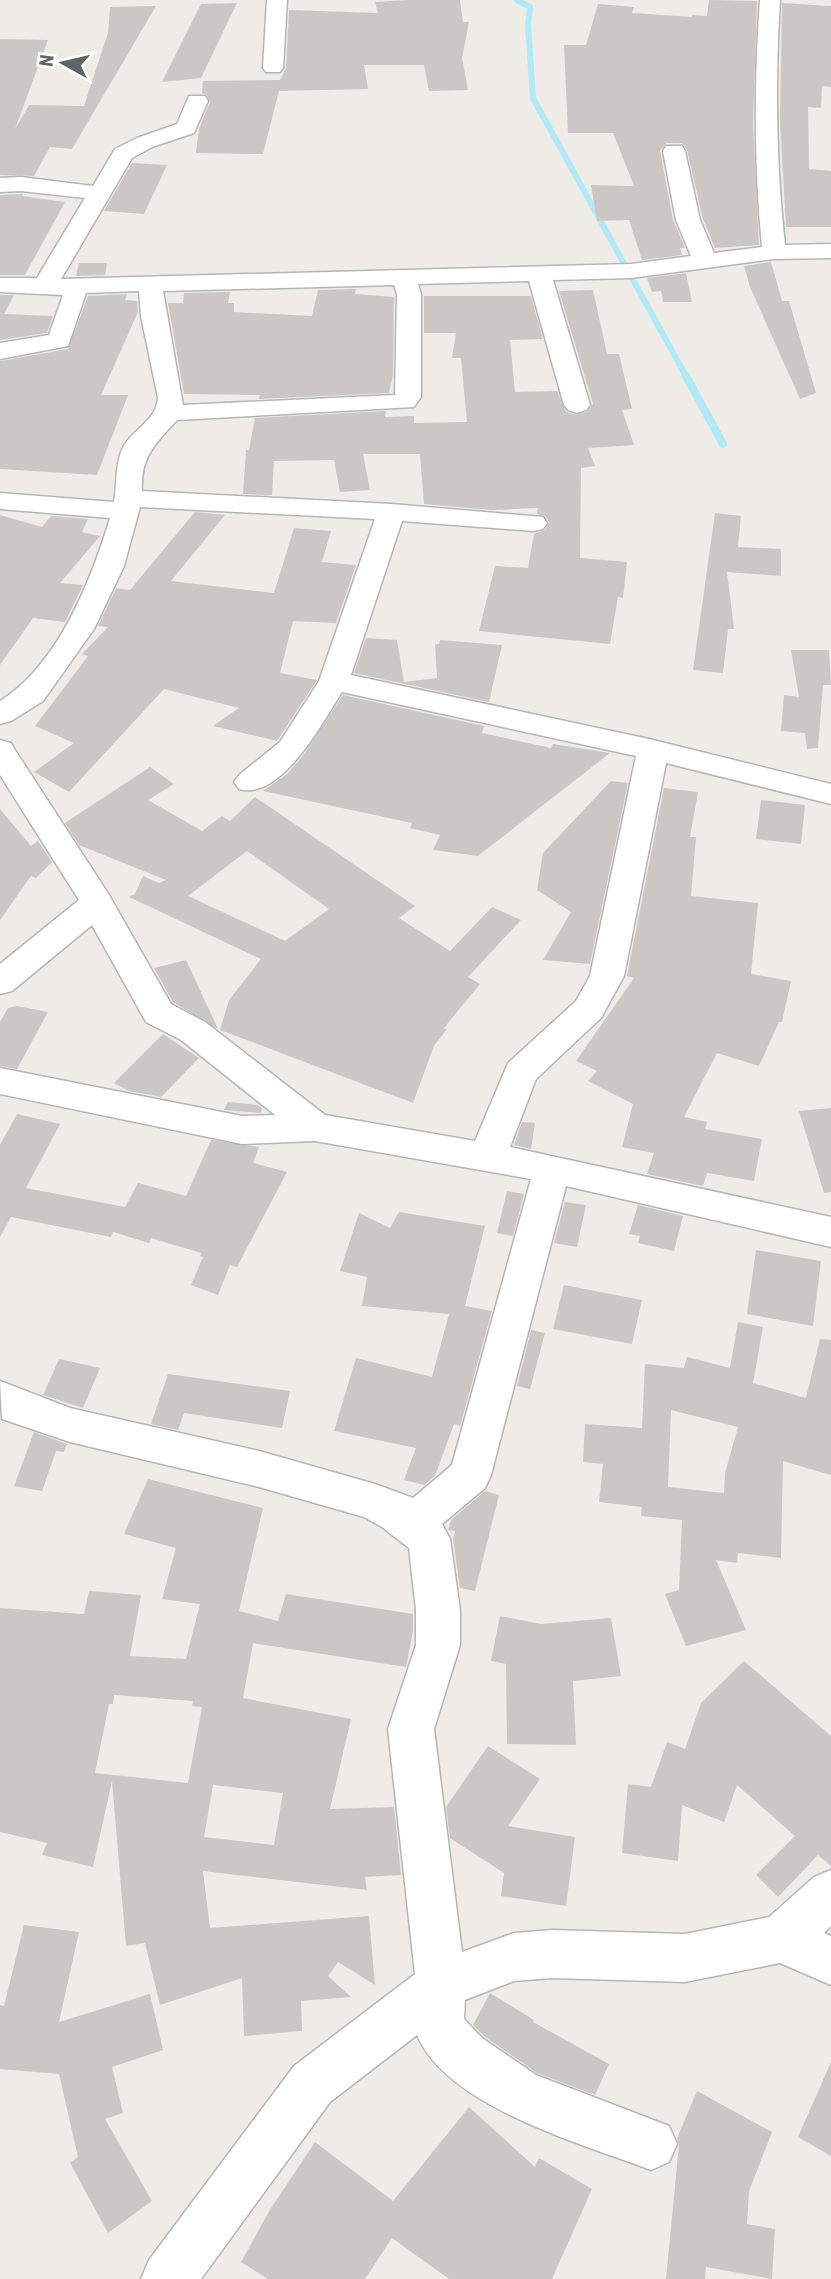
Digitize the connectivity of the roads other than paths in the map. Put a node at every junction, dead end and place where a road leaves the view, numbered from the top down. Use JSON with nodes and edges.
{"nodes":[{"id":1,"x":278,"y":0,"type":"edge"},
{"id":2,"x":770,"y":0,"type":"edge"},
{"id":3,"x":272,"y":68,"type":"dead end"},
{"id":4,"x":197,"y":101,"type":"dead end"},
{"id":5,"x":674,"y":151,"type":"dead end"},
{"id":6,"x":0,"y":185,"type":"edge"},
{"id":7,"x":99,"y":193,"type":"junction"},
{"id":8,"x":831,"y":251,"type":"edge"},
{"id":9,"x":774,"y":252,"type":"junction"},
{"id":10,"x":705,"y":260,"type":"junction"},
{"id":11,"x":538,"y":274,"type":"junction"},
{"id":12,"x":404,"y":277,"type":"junction"},
{"id":13,"x":150,"y":283,"type":"junction"},
{"id":14,"x":46,"y":284,"type":"junction"},
{"id":15,"x":0,"y":285,"type":"edge"},
{"id":16,"x":72,"y":285,"type":"junction"},
{"id":17,"x":0,"y":351,"type":"edge"},
{"id":18,"x":577,"y":405,"type":"dead end"},
{"id":19,"x":170,"y":413,"type":"junction"},
{"id":20,"x":0,"y":501,"type":"edge"},
{"id":21,"x":127,"y":505,"type":"junction"},
{"id":22,"x":391,"y":512,"type":"junction"},
{"id":23,"x":533,"y":523,"type":"dead end"},
{"id":24,"x":334,"y":681,"type":"junction"},
{"id":25,"x":0,"y":714,"type":"edge"},
{"id":26,"x":0,"y":750,"type":"edge"},
{"id":27,"x":653,"y":751,"type":"junction"},
{"id":28,"x":250,"y":782,"type":"dead end"},
{"id":29,"x":831,"y":794,"type":"edge"},
{"id":30,"x":96,"y":903,"type":"junction"},
{"id":31,"x":0,"y":982,"type":"edge"},
{"id":32,"x":0,"y":1081,"type":"edge"},
{"id":33,"x":315,"y":1127,"type":"junction"},
{"id":34,"x":487,"y":1158,"type":"junction"},
{"id":35,"x":552,"y":1169,"type":"junction"},
{"id":36,"x":831,"y":1232,"type":"edge"},
{"id":37,"x":0,"y":1398,"type":"edge"},
{"id":38,"x":397,"y":1514,"type":"junction"},
{"id":39,"x":831,"y":1894,"type":"edge"},
{"id":40,"x":781,"y":1939,"type":"junction"},
{"id":41,"x":831,"y":1961,"type":"edge"},
{"id":42,"x":441,"y":1984,"type":"junction"},
{"id":43,"x":651,"y":2144,"type":"dead end"},
{"id":44,"x":168,"y":2279,"type":"edge"}],
"edges":[{"from":1,"to":3,"type":"street"},
{"from":2,"to":9,"type":"street"},
{"from":4,"to":7,"type":"street"},
{"from":5,"to":10,"type":"street"},
{"from":6,"to":7,"type":"street"},
{"from":7,"to":14,"type":"street"},
{"from":8,"to":9,"type":"street"},
{"from":9,"to":10,"type":"street"},
{"from":10,"to":11,"type":"street"},
{"from":11,"to":12,"type":"street"},
{"from":11,"to":18,"type":"street"},
{"from":12,"to":13,"type":"street"},
{"from":12,"to":19,"type":"street"},
{"from":13,"to":16,"type":"street"},
{"from":13,"to":19,"type":"street"},
{"from":14,"to":15,"type":"street"},
{"from":14,"to":16,"type":"street"},
{"from":16,"to":17,"type":"street"},
{"from":19,"to":21,"type":"street"},
{"from":20,"to":21,"type":"street"},
{"from":21,"to":22,"type":"street"},
{"from":21,"to":25,"type":"street"},
{"from":22,"to":23,"type":"street"},
{"from":22,"to":24,"type":"street"},
{"from":24,"to":27,"type":"street"},
{"from":24,"to":28,"type":"street"},
{"from":26,"to":30,"type":"street"},
{"from":27,"to":29,"type":"street"},
{"from":27,"to":34,"type":"street"},
{"from":30,"to":31,"type":"street"},
{"from":30,"to":33,"type":"street"},
{"from":32,"to":33,"type":"street"},
{"from":33,"to":34,"type":"street"},
{"from":34,"to":35,"type":"street"},
{"from":35,"to":36,"type":"street"},
{"from":35,"to":38,"type":"street"},
{"from":37,"to":38,"type":"street"},
{"from":38,"to":42,"type":"street"},
{"from":39,"to":40,"type":"street"},
{"from":40,"to":41,"type":"street"},
{"from":40,"to":42,"type":"street"},
{"from":42,"to":43,"type":"street"},
{"from":42,"to":44,"type":"street"}]}
